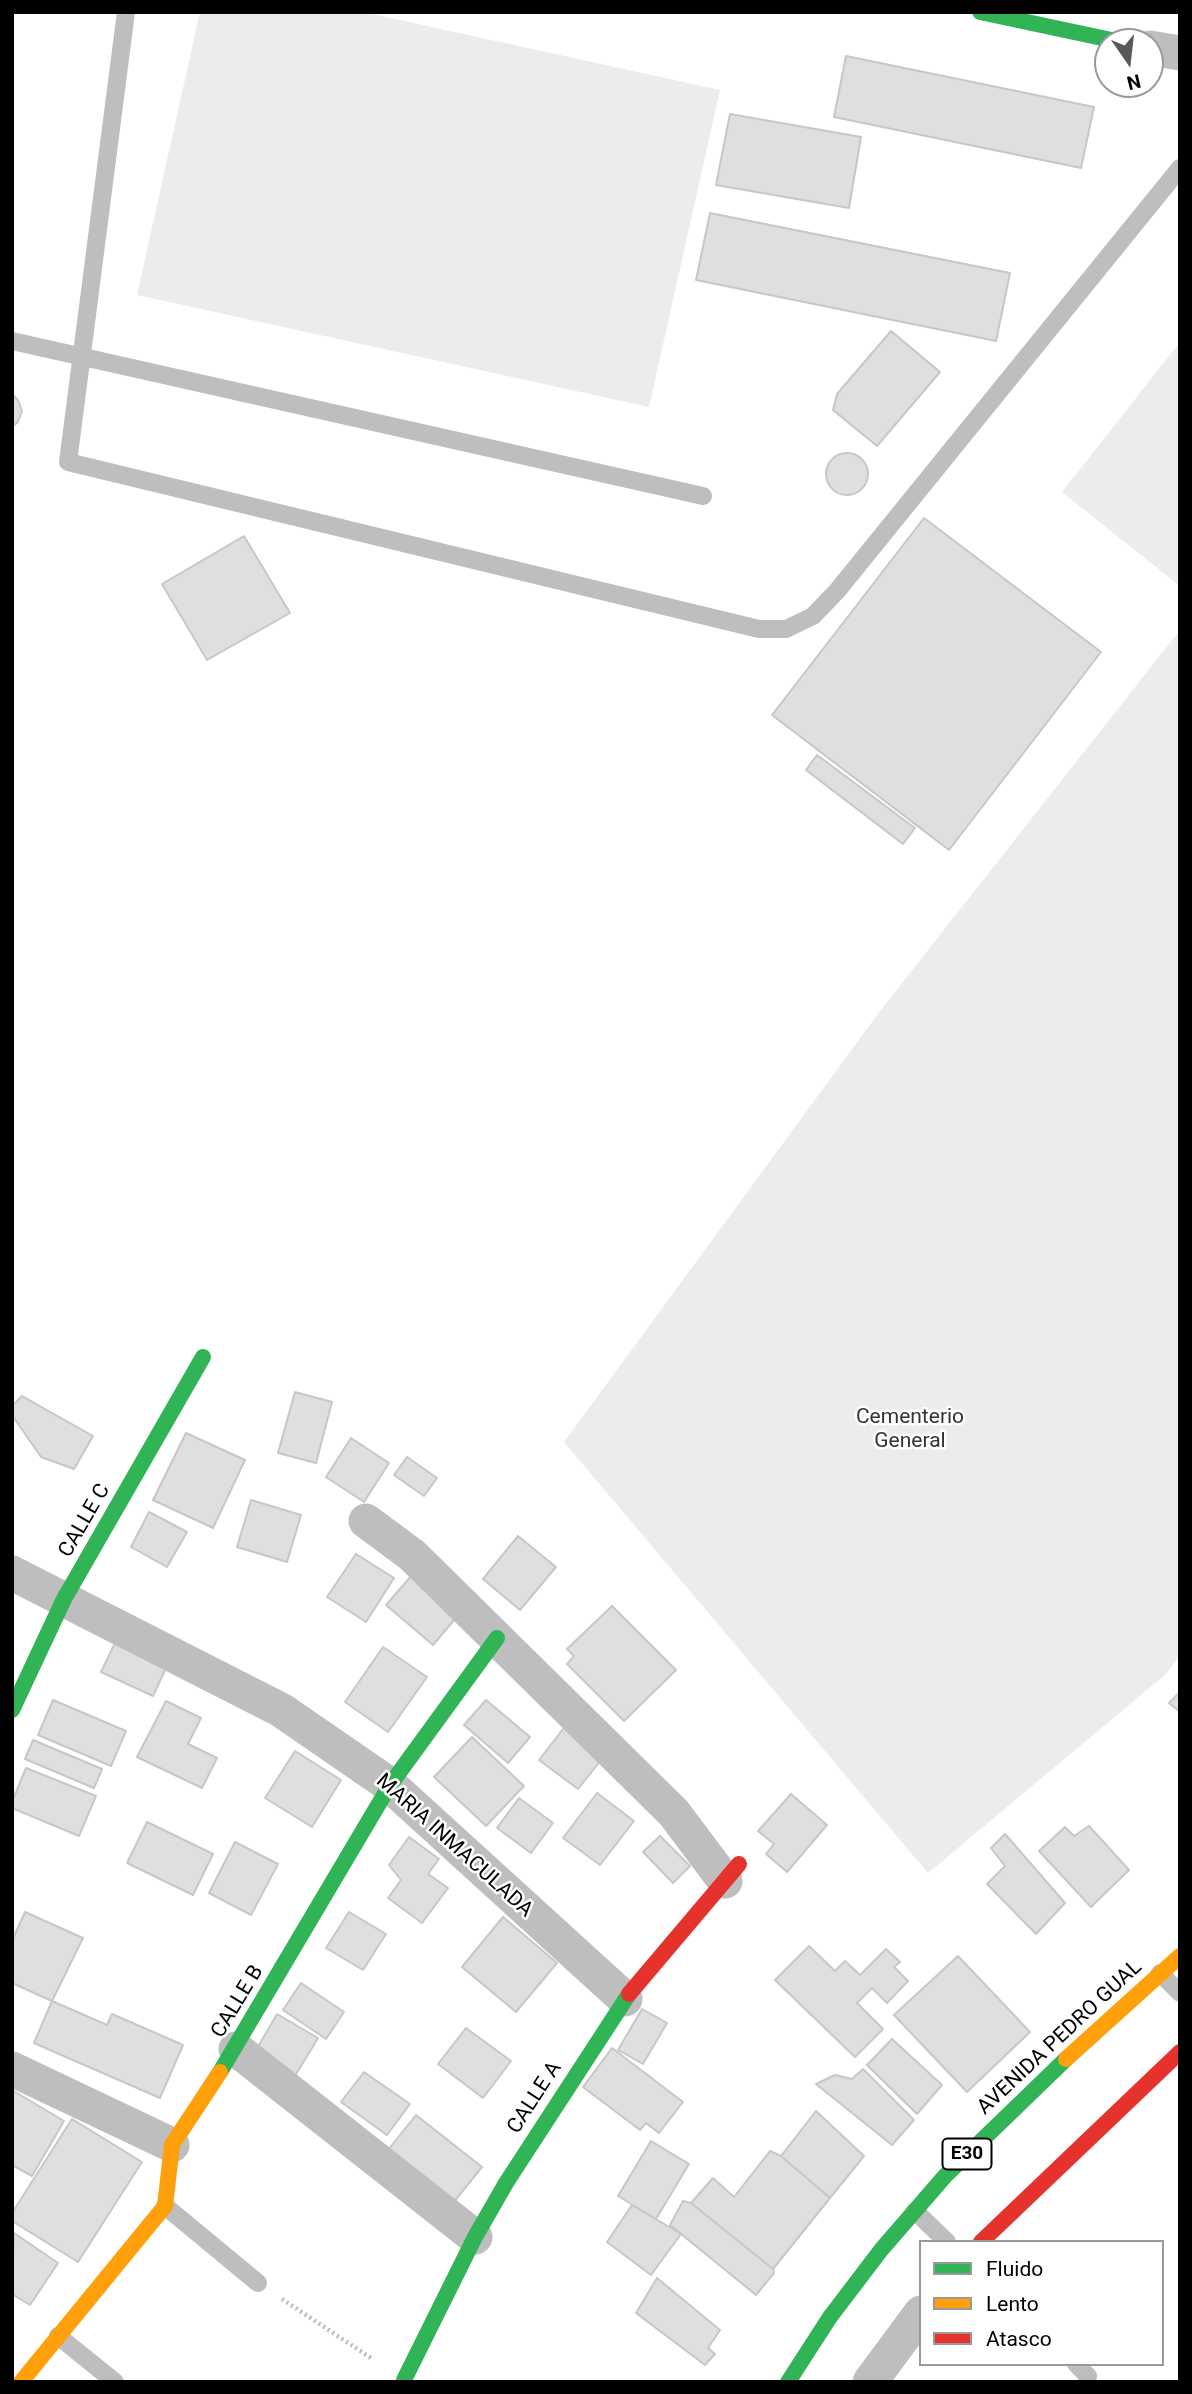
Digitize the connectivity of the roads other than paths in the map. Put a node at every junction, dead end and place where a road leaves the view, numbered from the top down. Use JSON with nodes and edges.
{"nodes":[{"id":1,"x":126,"y":12,"type":"edge"},
{"id":2,"x":980,"y":12,"type":"edge"},
{"id":3,"x":1094,"y":36,"type":"edge"},
{"id":4,"x":1180,"y":168,"type":"edge"},
{"id":5,"x":12,"y":341,"type":"edge"},
{"id":6,"x":82,"y":357,"type":"junction"},
{"id":7,"x":703,"y":496,"type":"dead end"},
{"id":8,"x":203,"y":1357,"type":"dead end"},
{"id":9,"x":366,"y":1521,"type":"dead end"},
{"id":10,"x":12,"y":1573,"type":"edge"},
{"id":11,"x":64,"y":1600,"type":"junction"},
{"id":12,"x":498,"y":1638,"type":"junction"},
{"id":13,"x":12,"y":1710,"type":"edge"},
{"id":14,"x":390,"y":1786,"type":"junction"},
{"id":15,"x":732,"y":1872,"type":"joint"},
{"id":16,"x":1180,"y":1956,"type":"edge"},
{"id":17,"x":1160,"y":1973,"type":"junction"},
{"id":18,"x":1180,"y":1993,"type":"edge"},
{"id":19,"x":625,"y":1999,"type":"junction"},
{"id":20,"x":236,"y":2049,"type":"junction"},
{"id":21,"x":1180,"y":2052,"type":"edge"},
{"id":22,"x":12,"y":2069,"type":"edge"},
{"id":23,"x":172,"y":2145,"type":"junction"},
{"id":24,"x":165,"y":2206,"type":"junction"},
{"id":25,"x":915,"y":2211,"type":"junction"},
{"id":26,"x":475,"y":2237,"type":"junction"},
{"id":27,"x":945,"y":2240,"type":"edge"},
{"id":28,"x":983,"y":2240,"type":"edge"},
{"id":29,"x":258,"y":2283,"type":"road end"},
{"id":30,"x":919,"y":2316,"type":"edge"},
{"id":31,"x":58,"y":2336,"type":"junction"},
{"id":32,"x":1078,"y":2366,"type":"edge"},
{"id":33,"x":404,"y":2380,"type":"road end"},
{"id":34,"x":21,"y":2382,"type":"edge"},
{"id":35,"x":115,"y":2382,"type":"edge"},
{"id":36,"x":788,"y":2382,"type":"edge"},
{"id":37,"x":870,"y":2382,"type":"edge"},
{"id":38,"x":1087,"y":2382,"type":"edge"}],
"edges":[{"from":1,"to":6,"type":"lane"},
{"from":2,"to":3,"type":"main road"},
{"from":4,"to":6,"type":"lane"},
{"from":5,"to":6,"type":"lane"},
{"from":6,"to":7,"type":"lane"},
{"from":8,"to":11,"type":"main road","name":"CALLE C"},
{"from":9,"to":12,"type":"street"},
{"from":10,"to":11,"type":"street","name":"MARIA INMACULADA"},
{"from":11,"to":13,"type":"main road","name":"CALLE C"},
{"from":11,"to":14,"type":"street","name":"MARIA INMACULADA"},
{"from":12,"to":14,"type":"main road","name":"CALLE B"},
{"from":12,"to":15,"type":"street"},
{"from":14,"to":19,"type":"street","name":"MARIA INMACULADA"},
{"from":14,"to":20,"type":"main road","name":"CALLE B"},
{"from":15,"to":19,"type":"main road","name":"CALLE A"},
{"from":16,"to":17,"type":"main road","name":"AVENIDA PEDRO GUAL","number":"E30"},
{"from":17,"to":18,"type":"lane"},
{"from":17,"to":25,"type":"main road","name":"AVENIDA PEDRO GUAL","number":"E30"},
{"from":19,"to":26,"type":"main road","name":"CALLE A"},
{"from":20,"to":23,"type":"main road","name":"CALLE B"},
{"from":20,"to":26,"type":"street"},
{"from":21,"to":28,"type":"main road"},
{"from":22,"to":23,"type":"street"},
{"from":23,"to":24,"type":"main road","name":"CALLE B"},
{"from":24,"to":29,"type":"lane"},
{"from":24,"to":31,"type":"main road"},
{"from":25,"to":27,"type":"lane"},
{"from":25,"to":36,"type":"main road","name":"AVENIDA PEDRO GUAL","number":"E30"},
{"from":26,"to":33,"type":"main road","name":"CALLE A"},
{"from":30,"to":37,"type":"street"},
{"from":31,"to":34,"type":"main road"},
{"from":31,"to":35,"type":"lane"},
{"from":32,"to":38,"type":"lane"}]}
